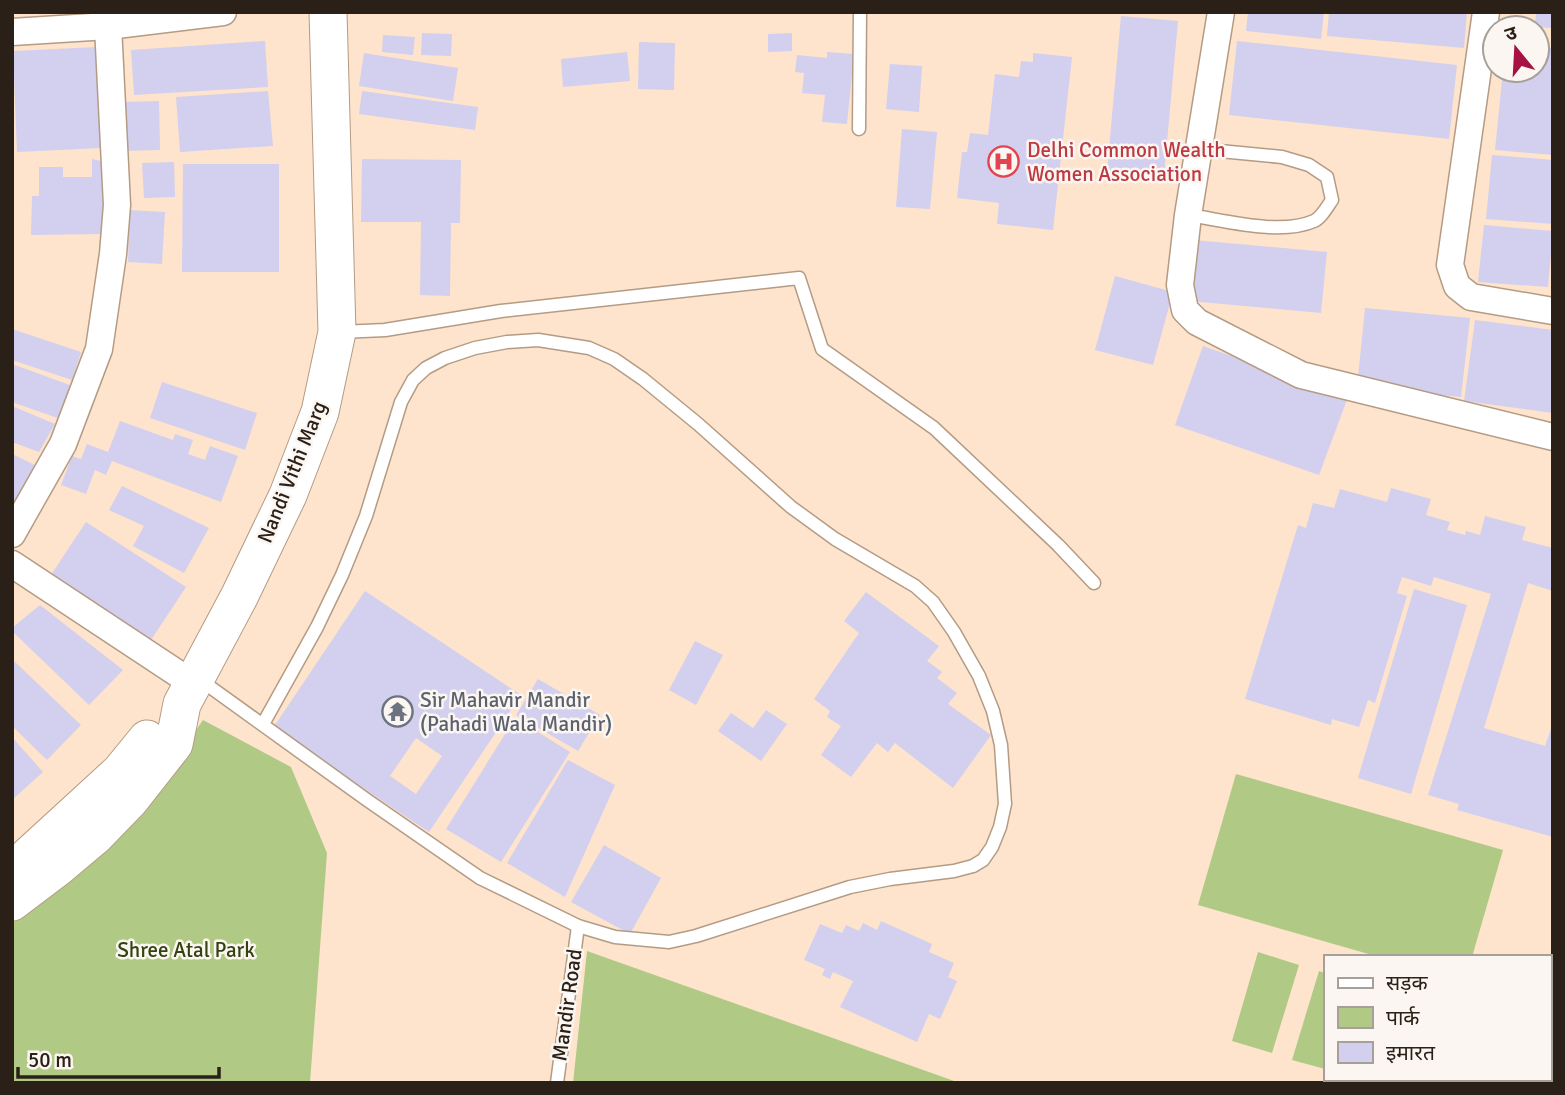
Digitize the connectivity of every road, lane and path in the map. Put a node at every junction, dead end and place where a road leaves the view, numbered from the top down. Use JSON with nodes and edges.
{"nodes":[{"id":1,"x":223,"y":12,"type":"edge"},
{"id":2,"x":328,"y":12,"type":"edge"},
{"id":3,"x":860,"y":12,"type":"edge"},
{"id":4,"x":1221,"y":12,"type":"edge"},
{"id":5,"x":1486,"y":12,"type":"edge"},
{"id":6,"x":108,"y":26,"type":"junction"},
{"id":7,"x":12,"y":32,"type":"edge"},
{"id":8,"x":859,"y":129,"type":"dead end"},
{"id":9,"x":1199,"y":149,"type":"junction"},
{"id":10,"x":1188,"y":215,"type":"junction"},
{"id":11,"x":1553,"y":311,"type":"edge"},
{"id":12,"x":337,"y":332,"type":"junction"},
{"id":13,"x":1553,"y":438,"type":"edge"},
{"id":14,"x":12,"y":534,"type":"edge"},
{"id":15,"x":12,"y":564,"type":"edge"},
{"id":16,"x":1094,"y":583,"type":"dead end"},
{"id":17,"x":190,"y":688,"type":"junction"},
{"id":18,"x":263,"y":724,"type":"junction"},
{"id":19,"x":12,"y":871,"type":"edge"},
{"id":20,"x":12,"y":902,"type":"edge"},
{"id":21,"x":578,"y":926,"type":"junction"},
{"id":22,"x":556,"y":1083,"type":"edge"}],
"edges":[{"from":1,"to":6,"type":"street"},
{"from":2,"to":12,"type":"street","name":"Nandi Vithi Marg"},
{"from":3,"to":8,"type":"lane"},
{"from":4,"to":9,"type":"street"},
{"from":5,"to":11,"type":"street"},
{"from":6,"to":7,"type":"street"},
{"from":6,"to":14,"type":"street"},
{"from":9,"to":10,"type":"street"},
{"from":9,"to":10,"type":"lane"},
{"from":10,"to":13,"type":"street"},
{"from":12,"to":16,"type":"lane"},
{"from":12,"to":17,"type":"street","name":"Nandi Vithi Marg"},
{"from":15,"to":17,"type":"street"},
{"from":17,"to":18,"type":"lane"},
{"from":17,"to":19,"type":"street","name":"Nandi Vithi Marg"},
{"from":17,"to":20,"type":"street","name":"Nandi Vithi Marg"},
{"from":18,"to":21,"type":"lane"},
{"from":18,"to":21,"type":"lane"},
{"from":21,"to":22,"type":"lane","name":"Mandir Road"}]}
